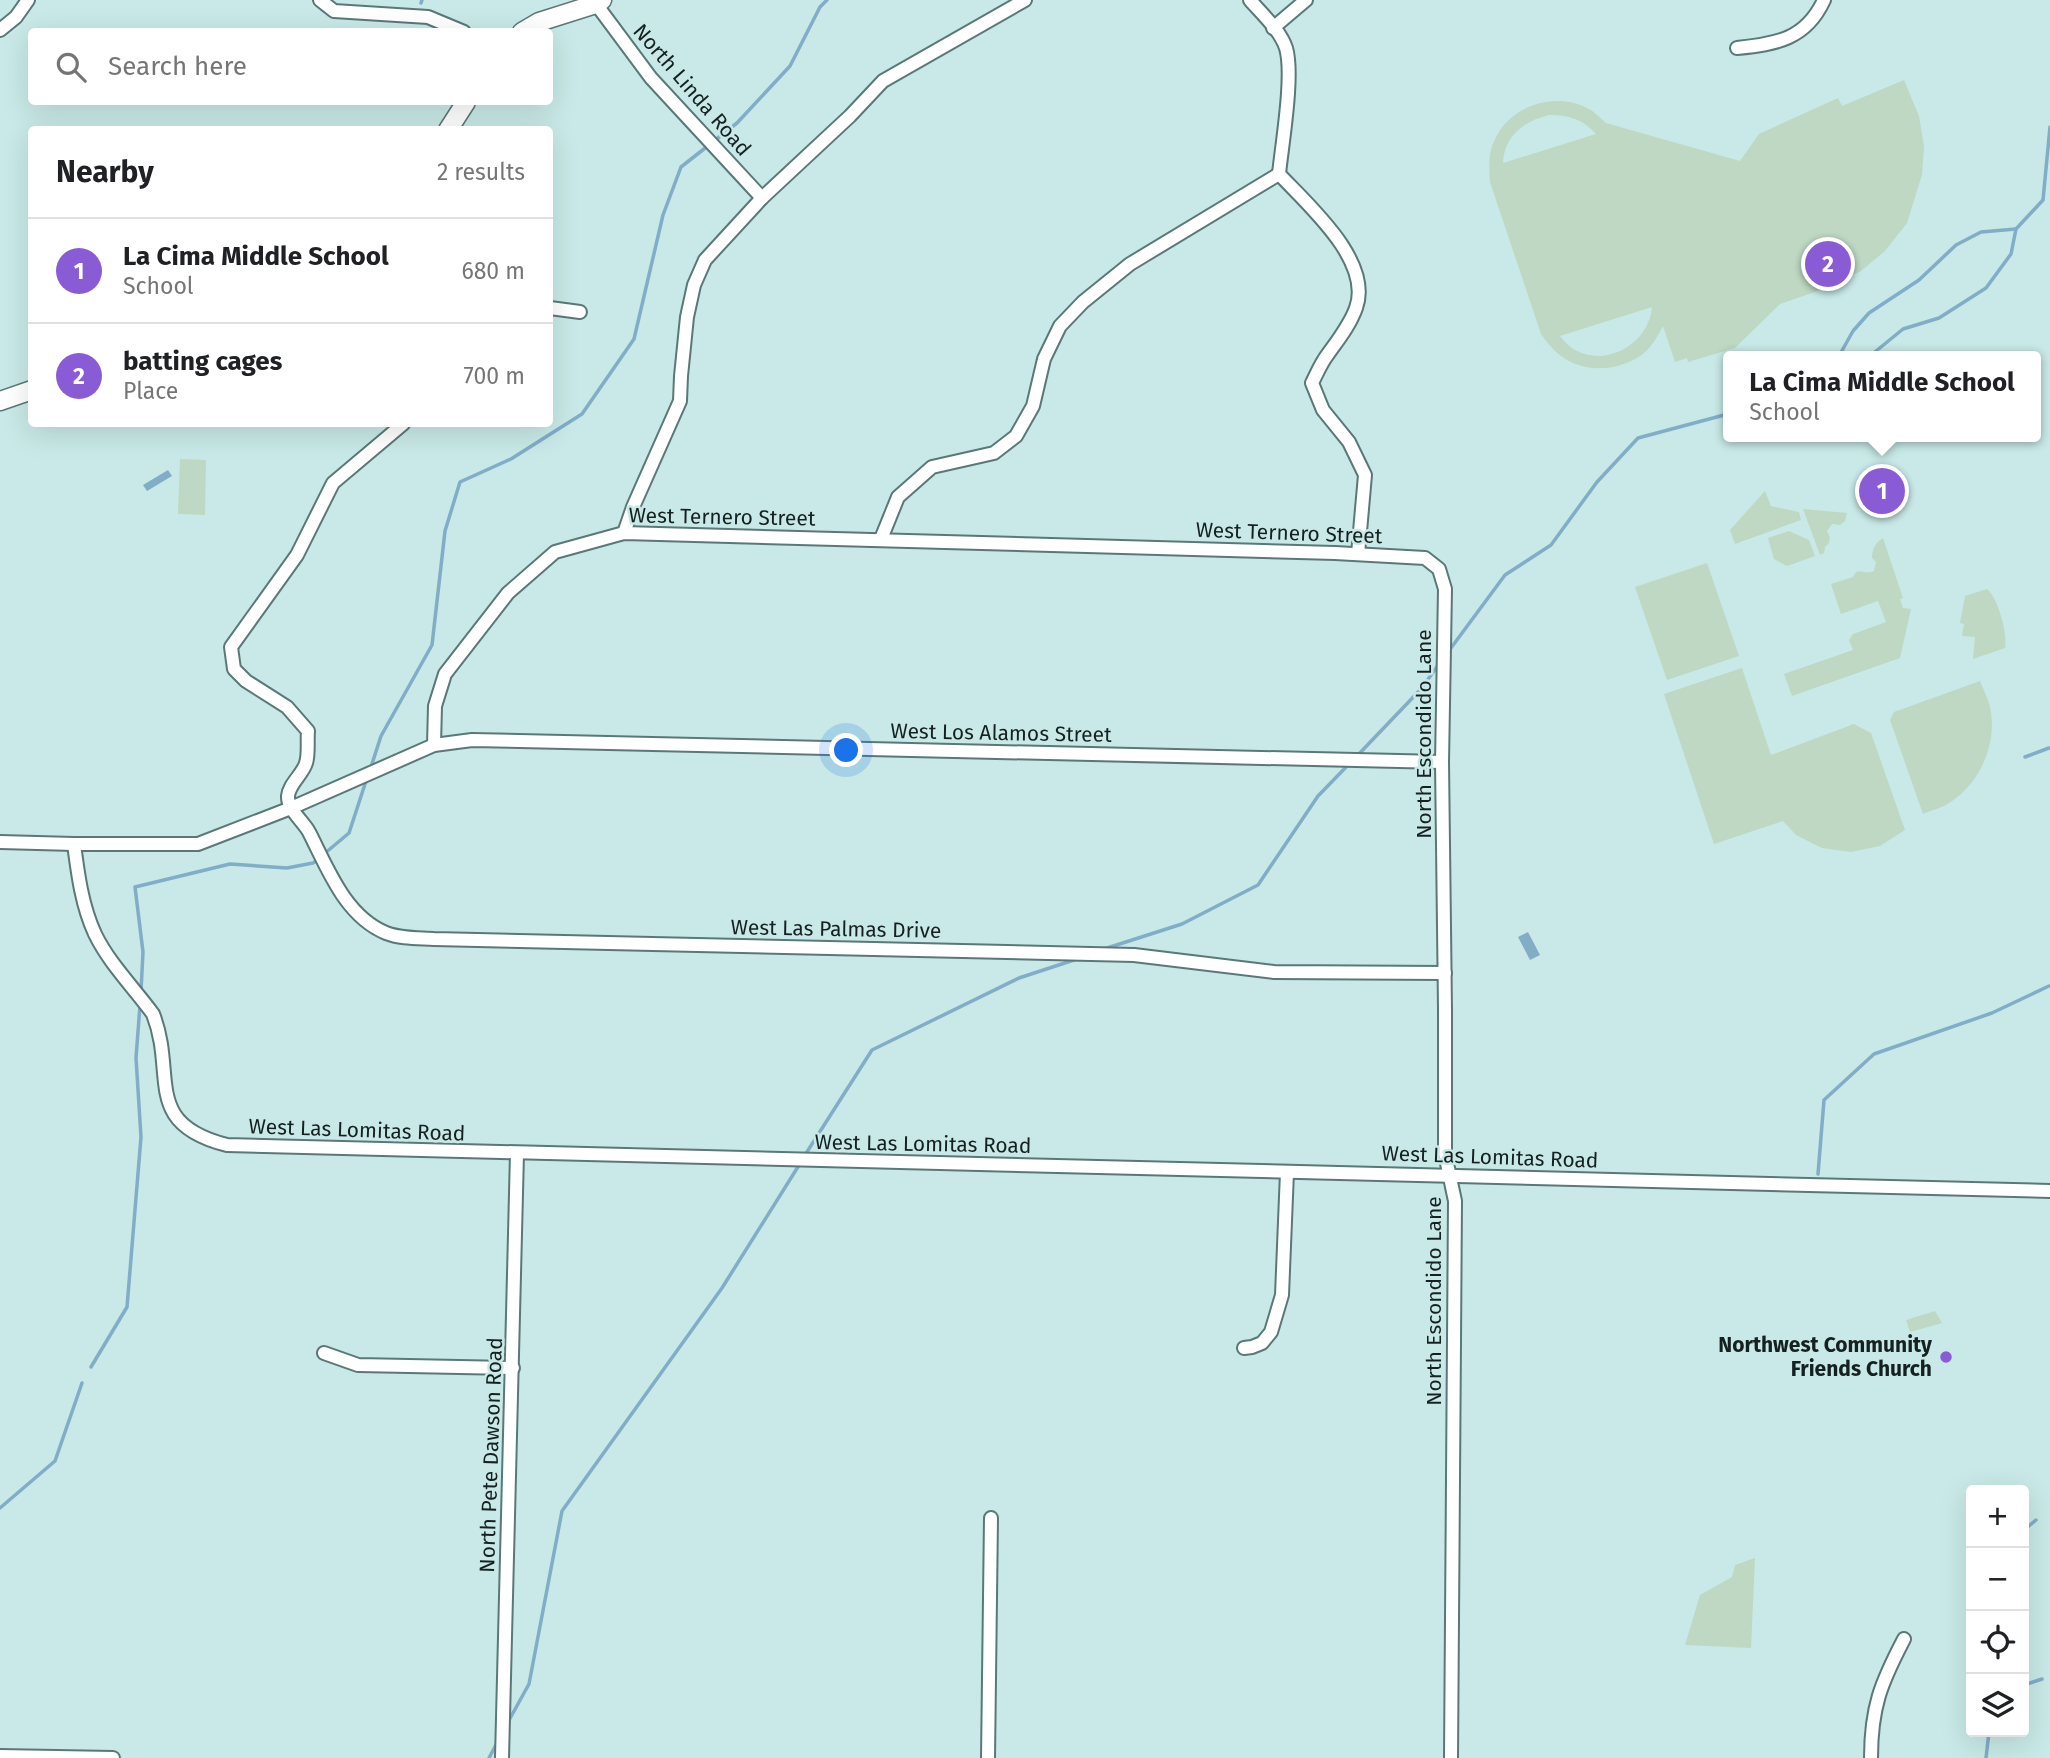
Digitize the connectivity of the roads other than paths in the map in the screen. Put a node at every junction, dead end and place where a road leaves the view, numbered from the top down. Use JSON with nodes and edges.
{"nodes":[{"id":1,"x":28,"y":0,"type":"edge"},
{"id":2,"x":320,"y":0,"type":"edge"},
{"id":3,"x":1025,"y":0,"type":"edge"},
{"id":4,"x":1250,"y":0,"type":"edge"},
{"id":5,"x":1307,"y":0,"type":"edge"},
{"id":6,"x":1824,"y":0,"type":"edge"},
{"id":7,"x":599,"y":2,"type":"edge"},
{"id":8,"x":454,"y":28,"type":"edge"},
{"id":9,"x":529,"y":28,"type":"edge"},
{"id":10,"x":0,"y":30,"type":"edge"},
{"id":11,"x":1276,"y":31,"type":"junction"},
{"id":12,"x":1737,"y":48,"type":"dead end"},
{"id":13,"x":464,"y":105,"type":"edge"},
{"id":14,"x":451,"y":126,"type":"edge"},
{"id":15,"x":1279,"y":174,"type":"junction"},
{"id":16,"x":762,"y":198,"type":"junction"},
{"id":17,"x":553,"y":308,"type":"edge"},
{"id":18,"x":580,"y":312,"type":"dead end"},
{"id":19,"x":28,"y":391,"type":"edge"},
{"id":20,"x":0,"y":401,"type":"edge"},
{"id":21,"x":399,"y":427,"type":"edge"},
{"id":22,"x":624,"y":533,"type":"junction"},
{"id":23,"x":881,"y":539,"type":"junction"},
{"id":24,"x":1358,"y":554,"type":"junction"},
{"id":25,"x":1425,"y":558,"type":"joint"},
{"id":26,"x":435,"y":745,"type":"junction"},
{"id":27,"x":1441,"y":762,"type":"junction"},
{"id":28,"x":291,"y":808,"type":"junction"},
{"id":29,"x":0,"y":842,"type":"edge"},
{"id":30,"x":74,"y":844,"type":"junction"},
{"id":31,"x":1445,"y":973,"type":"junction"},
{"id":32,"x":517,"y":1153,"type":"junction"},
{"id":33,"x":1287,"y":1172,"type":"junction"},
{"id":34,"x":1449,"y":1175,"type":"junction"},
{"id":35,"x":2050,"y":1191,"type":"edge"},
{"id":36,"x":1244,"y":1348,"type":"dead end"},
{"id":37,"x":324,"y":1353,"type":"dead end"},
{"id":38,"x":513,"y":1368,"type":"junction"},
{"id":39,"x":991,"y":1518,"type":"dead end"},
{"id":40,"x":1904,"y":1639,"type":"dead end"},
{"id":41,"x":0,"y":1756,"type":"edge"},
{"id":42,"x":113,"y":1758,"type":"edge"},
{"id":43,"x":502,"y":1758,"type":"edge"},
{"id":44,"x":988,"y":1758,"type":"edge"},
{"id":45,"x":1451,"y":1758,"type":"edge"},
{"id":46,"x":1871,"y":1758,"type":"edge"}],
"edges":[{"from":1,"to":10,"type":"street"},
{"from":2,"to":8,"type":"street"},
{"from":3,"to":16,"type":"street"},
{"from":4,"to":11,"type":"street"},
{"from":5,"to":11,"type":"street"},
{"from":6,"to":12,"type":"street"},
{"from":7,"to":9,"type":"street"},
{"from":7,"to":16,"type":"street","name":"North Linda Road"},
{"from":11,"to":15,"type":"street"},
{"from":13,"to":14,"type":"street"},
{"from":15,"to":23,"type":"street"},
{"from":15,"to":24,"type":"street"},
{"from":16,"to":22,"type":"street"},
{"from":17,"to":18,"type":"street"},
{"from":19,"to":20,"type":"street"},
{"from":21,"to":28,"type":"street"},
{"from":22,"to":23,"type":"street","name":"West Ternero Street"},
{"from":22,"to":26,"type":"street","name":"West Ternero Street"},
{"from":23,"to":24,"type":"street","name":"West Ternero Street"},
{"from":24,"to":25,"type":"street","name":"West Ternero Street"},
{"from":25,"to":27,"type":"street","name":"North Escondido Lane"},
{"from":26,"to":27,"type":"street","name":"West Los Alamos Street"},
{"from":26,"to":28,"type":"street"},
{"from":27,"to":31,"type":"street","name":"North Escondido Lane"},
{"from":28,"to":30,"type":"street"},
{"from":28,"to":31,"type":"street","name":"West Las Palmas Drive"},
{"from":29,"to":30,"type":"street"},
{"from":30,"to":32,"type":"street","name":"West Las Lomitas Road"},
{"from":31,"to":34,"type":"street","name":"North Escondido Lane"},
{"from":32,"to":33,"type":"street","name":"West Las Lomitas Road"},
{"from":32,"to":38,"type":"street","name":"North Pete Dawson Road"},
{"from":33,"to":34,"type":"street","name":"West Las Lomitas Road"},
{"from":33,"to":36,"type":"street"},
{"from":34,"to":35,"type":"street","name":"West Las Lomitas Road"},
{"from":34,"to":45,"type":"street","name":"North Escondido Lane"},
{"from":37,"to":38,"type":"street"},
{"from":38,"to":43,"type":"street","name":"North Pete Dawson Road"},
{"from":39,"to":44,"type":"street"},
{"from":40,"to":46,"type":"street"},
{"from":41,"to":42,"type":"street"}]}
